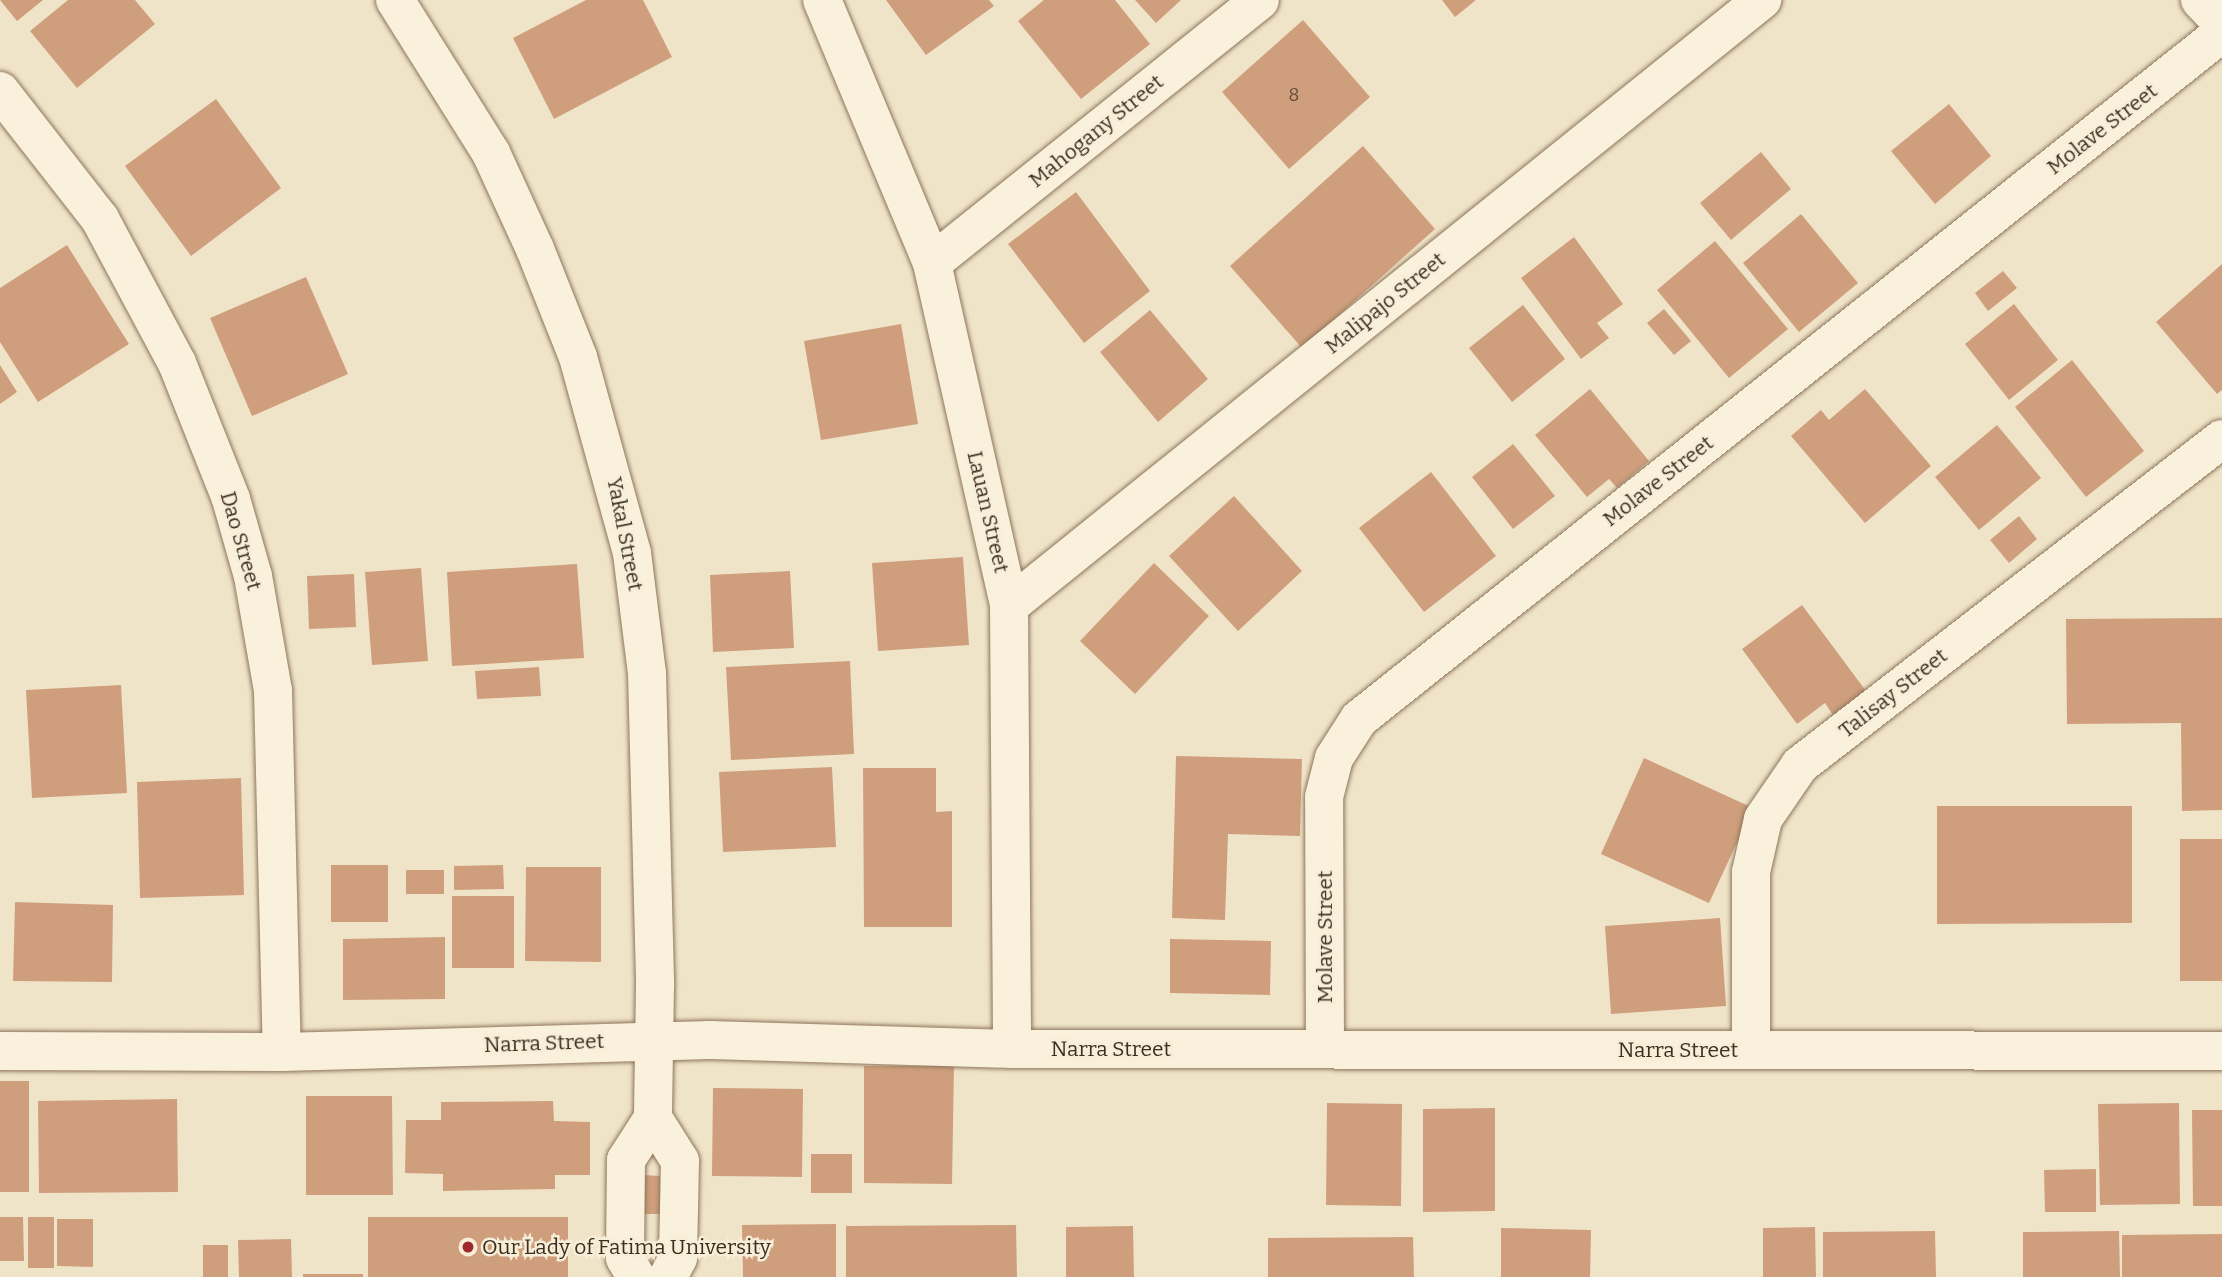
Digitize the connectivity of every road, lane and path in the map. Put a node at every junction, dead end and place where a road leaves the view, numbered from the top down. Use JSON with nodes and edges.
{"nodes":[{"id":1,"x":395,"y":0,"type":"edge"},
{"id":2,"x":822,"y":0,"type":"edge"},
{"id":3,"x":1260,"y":0,"type":"edge"},
{"id":4,"x":1762,"y":0,"type":"edge"},
{"id":5,"x":2200,"y":0,"type":"edge"},
{"id":6,"x":2222,"y":23,"type":"edge"},
{"id":7,"x":2222,"y":33,"type":"edge"},
{"id":8,"x":0,"y":91,"type":"edge"},
{"id":9,"x":932,"y":263,"type":"junction"},
{"id":10,"x":2215,"y":458,"type":"edge"},
{"id":11,"x":1009,"y":606,"type":"junction"},
{"id":12,"x":654,"y":1041,"type":"junction"},
{"id":13,"x":1012,"y":1049,"type":"junction"},
{"id":14,"x":1325,"y":1049,"type":"junction"},
{"id":15,"x":1751,"y":1050,"type":"junction"},
{"id":16,"x":0,"y":1051,"type":"edge"},
{"id":17,"x":2222,"y":1051,"type":"edge"},
{"id":18,"x":282,"y":1052,"type":"junction"},
{"id":19,"x":653,"y":1118,"type":"junction"},
{"id":20,"x":636,"y":1277,"type":"edge"},
{"id":21,"x":668,"y":1277,"type":"edge"}],
"edges":[{"from":1,"to":12,"type":"street","name":"Yakal Street"},
{"from":2,"to":9,"type":"street","name":"Lauan Street"},
{"from":3,"to":9,"type":"street","name":"Mahogany Street"},
{"from":4,"to":11,"type":"street","name":"Malipajo Street"},
{"from":5,"to":6,"type":"street"},
{"from":7,"to":14,"type":"street","name":"Molave Street"},
{"from":8,"to":18,"type":"street","name":"Dao Street"},
{"from":9,"to":11,"type":"street","name":"Lauan Street"},
{"from":10,"to":15,"type":"street","name":"Talisay Street"},
{"from":11,"to":13,"type":"street","name":"Lauan Street"},
{"from":12,"to":13,"type":"street","name":"Narra Street"},
{"from":12,"to":18,"type":"street","name":"Narra Street"},
{"from":12,"to":19,"type":"street","name":"Yakal Street"},
{"from":13,"to":14,"type":"street","name":"Narra Street"},
{"from":14,"to":15,"type":"street","name":"Narra Street"},
{"from":15,"to":17,"type":"street","name":"Narra Street"},
{"from":16,"to":18,"type":"street","name":"Narra Street"},
{"from":19,"to":20,"type":"street"},
{"from":19,"to":21,"type":"street"}]}
